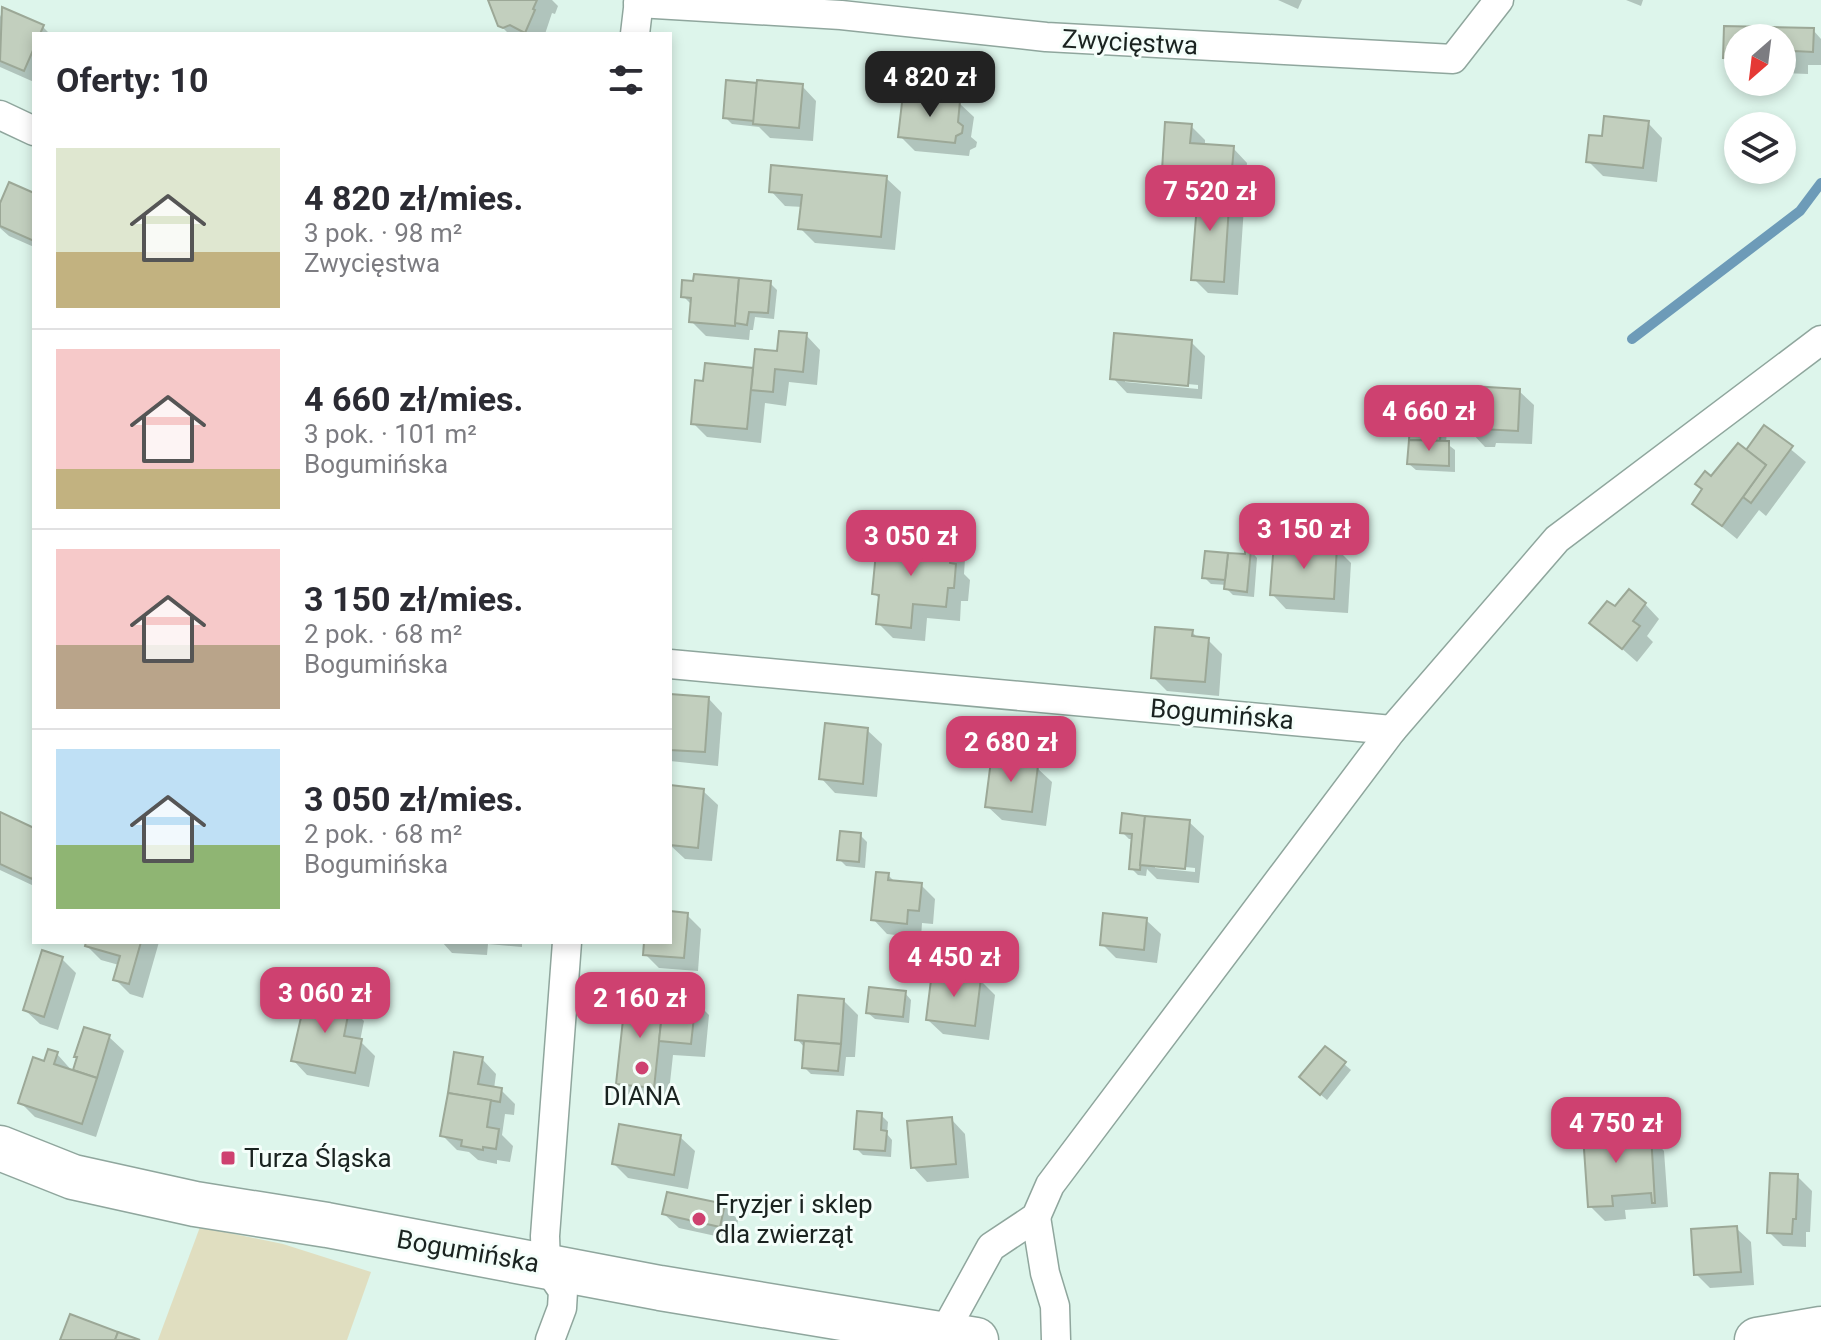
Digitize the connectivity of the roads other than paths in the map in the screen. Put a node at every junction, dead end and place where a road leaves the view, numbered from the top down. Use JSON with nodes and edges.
{"nodes":[{"id":1,"x":1499,"y":0,"type":"edge"},
{"id":2,"x":638,"y":2,"type":"edge"},
{"id":3,"x":635,"y":32,"type":"edge"},
{"id":4,"x":0,"y":115,"type":"edge"},
{"id":5,"x":32,"y":130,"type":"edge"},
{"id":6,"x":1821,"y":340,"type":"edge"},
{"id":7,"x":672,"y":664,"type":"edge"},
{"id":8,"x":1392,"y":730,"type":"junction"},
{"id":9,"x":567,"y":944,"type":"edge"},
{"id":10,"x":0,"y":1148,"type":"edge"},
{"id":11,"x":1036,"y":1217,"type":"junction"},
{"id":12,"x":546,"y":1266,"type":"junction"},
{"id":13,"x":1821,"y":1329,"type":"edge"},
{"id":14,"x":959,"y":1338,"type":"edge"},
{"id":15,"x":550,"y":1340,"type":"edge"},
{"id":16,"x":1056,"y":1340,"type":"edge"},
{"id":17,"x":1757,"y":1340,"type":"edge"}],
"edges":[{"from":1,"to":2,"type":"street","name":"Zwycięstwa"},
{"from":2,"to":3,"type":"street"},
{"from":4,"to":5,"type":"street"},
{"from":6,"to":8,"type":"street"},
{"from":7,"to":8,"type":"street","name":"Bogumińska"},
{"from":8,"to":11,"type":"street"},
{"from":9,"to":12,"type":"street"},
{"from":10,"to":12,"type":"main road","name":"Bogumińska"},
{"from":11,"to":14,"type":"street","name":"Bogumińska"},
{"from":11,"to":16,"type":"street"},
{"from":12,"to":14,"type":"main road","name":"Bogumińska"},
{"from":12,"to":15,"type":"street"},
{"from":13,"to":17,"type":"main road"}]}
